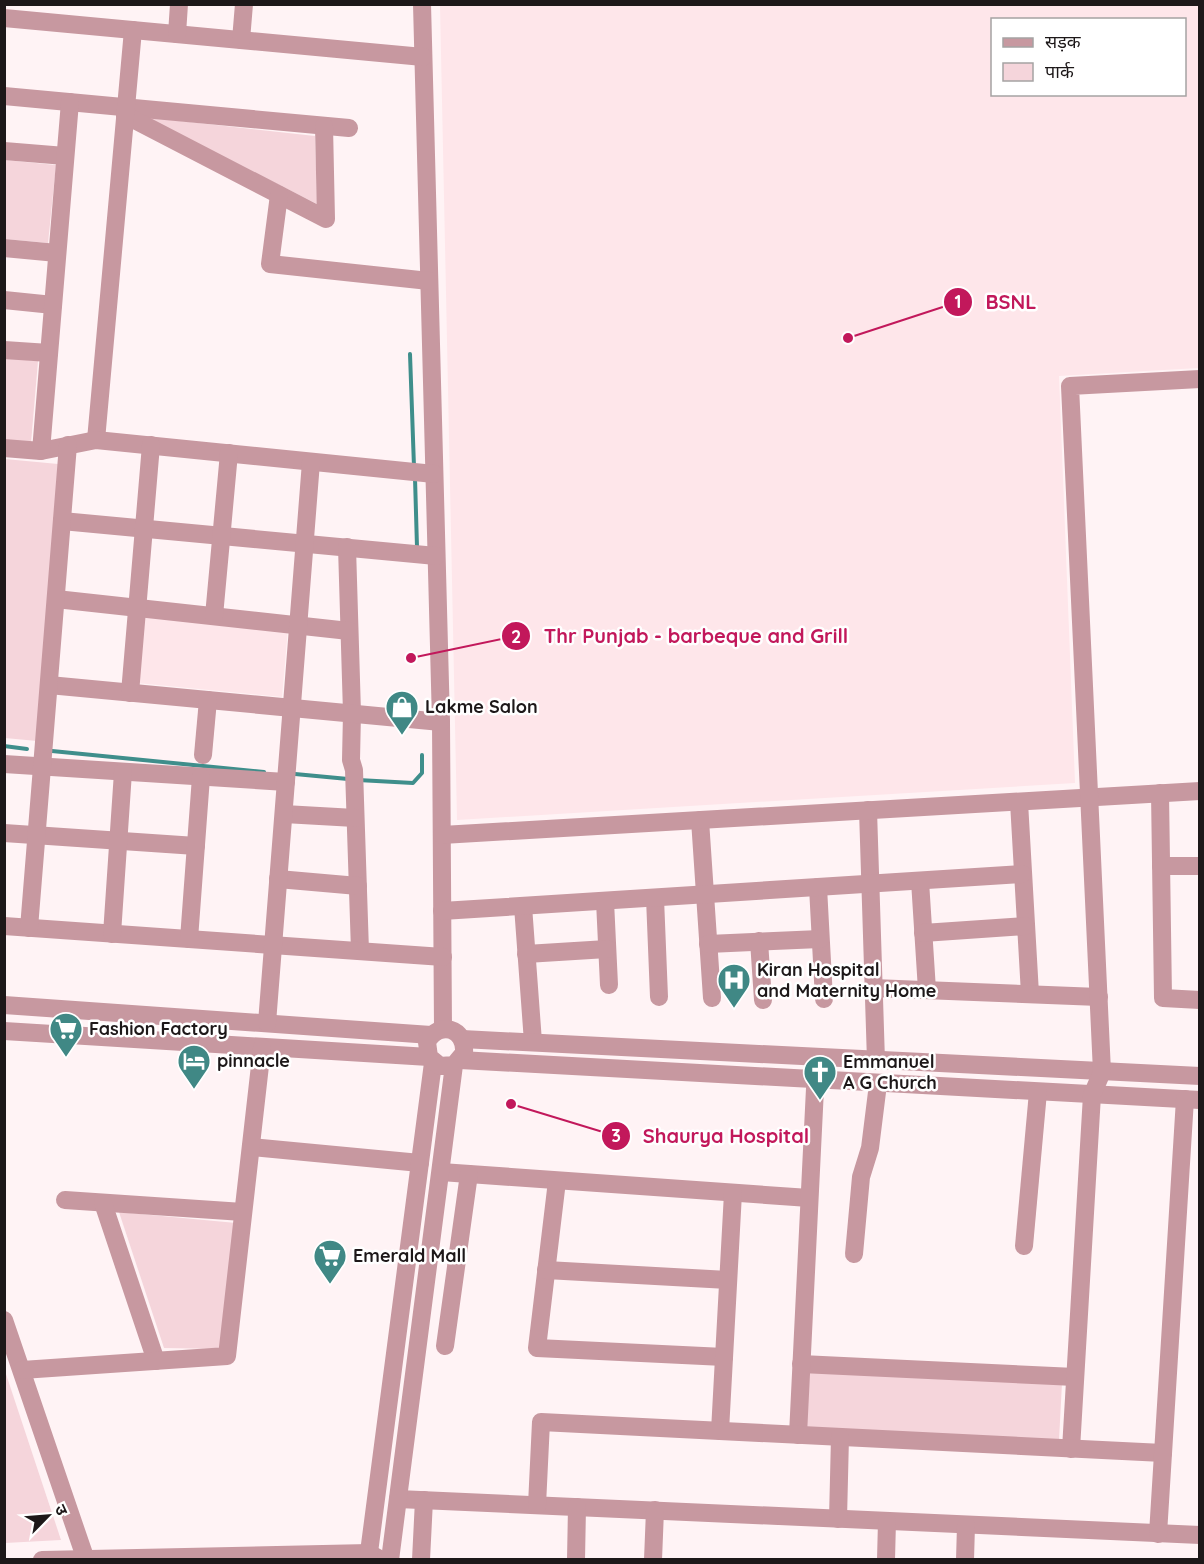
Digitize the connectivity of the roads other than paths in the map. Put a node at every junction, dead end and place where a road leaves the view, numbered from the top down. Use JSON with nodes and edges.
{"nodes":[{"id":1,"x":179,"y":4,"type":"edge"},
{"id":2,"x":244,"y":4,"type":"edge"},
{"id":3,"x":422,"y":4,"type":"edge"},
{"id":4,"x":4,"y":18,"type":"edge"},
{"id":5,"x":133,"y":30,"type":"junction"},
{"id":6,"x":177,"y":34,"type":"junction"},
{"id":7,"x":241,"y":40,"type":"junction"},
{"id":8,"x":423,"y":57,"type":"junction"},
{"id":9,"x":4,"y":96,"type":"edge"},
{"id":10,"x":70,"y":102,"type":"junction"},
{"id":11,"x":126,"y":111,"type":"junction"},
{"id":12,"x":324,"y":126,"type":"junction"},
{"id":13,"x":349,"y":128,"type":"dead end"},
{"id":14,"x":4,"y":151,"type":"edge"},
{"id":15,"x":66,"y":156,"type":"junction"},
{"id":16,"x":279,"y":195,"type":"junction"},
{"id":17,"x":4,"y":248,"type":"edge"},
{"id":18,"x":57,"y":253,"type":"junction"},
{"id":19,"x":429,"y":281,"type":"junction"},
{"id":20,"x":4,"y":300,"type":"edge"},
{"id":21,"x":53,"y":305,"type":"junction"},
{"id":22,"x":4,"y":350,"type":"edge"},
{"id":23,"x":49,"y":353,"type":"junction"},
{"id":24,"x":1200,"y":379,"type":"edge"},
{"id":25,"x":96,"y":440,"type":"junction"},
{"id":26,"x":68,"y":445,"type":"junction"},
{"id":27,"x":151,"y":445,"type":"junction"},
{"id":28,"x":4,"y":448,"type":"edge"},
{"id":29,"x":41,"y":451,"type":"junction"},
{"id":30,"x":229,"y":453,"type":"junction"},
{"id":31,"x":311,"y":462,"type":"junction"},
{"id":32,"x":421,"y":473,"type":"junction"},
{"id":33,"x":62,"y":521,"type":"junction"},
{"id":34,"x":144,"y":528,"type":"junction"},
{"id":35,"x":222,"y":534,"type":"junction"},
{"id":36,"x":305,"y":542,"type":"junction"},
{"id":37,"x":347,"y":547,"type":"junction"},
{"id":38,"x":436,"y":556,"type":"junction"},
{"id":39,"x":56,"y":599,"type":"junction"},
{"id":40,"x":137,"y":607,"type":"junction"},
{"id":41,"x":214,"y":616,"type":"junction"},
{"id":42,"x":298,"y":625,"type":"junction"},
{"id":43,"x":349,"y":631,"type":"junction"},
{"id":44,"x":49,"y":685,"type":"junction"},
{"id":45,"x":130,"y":693,"type":"junction"},
{"id":46,"x":207,"y":700,"type":"junction"},
{"id":47,"x":292,"y":707,"type":"junction"},
{"id":48,"x":352,"y":713,"type":"junction"},
{"id":49,"x":441,"y":722,"type":"junction"},
{"id":50,"x":202,"y":755,"type":"dead end"},
{"id":51,"x":4,"y":764,"type":"edge"},
{"id":52,"x":42,"y":767,"type":"junction"},
{"id":53,"x":123,"y":772,"type":"junction"},
{"id":54,"x":201,"y":777,"type":"junction"},
{"id":55,"x":286,"y":782,"type":"junction"},
{"id":56,"x":1200,"y":791,"type":"edge"},
{"id":57,"x":1160,"y":793,"type":"junction"},
{"id":58,"x":1091,"y":797,"type":"junction"},
{"id":59,"x":1019,"y":802,"type":"junction"},
{"id":60,"x":868,"y":810,"type":"junction"},
{"id":61,"x":284,"y":814,"type":"junction"},
{"id":62,"x":355,"y":818,"type":"junction"},
{"id":63,"x":700,"y":820,"type":"junction"},
{"id":64,"x":4,"y":833,"type":"edge"},
{"id":65,"x":442,"y":835,"type":"junction"},
{"id":66,"x":37,"y":836,"type":"junction"},
{"id":67,"x":118,"y":841,"type":"junction"},
{"id":68,"x":196,"y":846,"type":"junction"},
{"id":69,"x":1161,"y":866,"type":"junction"},
{"id":70,"x":1200,"y":866,"type":"edge"},
{"id":71,"x":1022,"y":874,"type":"junction"},
{"id":72,"x":278,"y":879,"type":"junction"},
{"id":73,"x":920,"y":881,"type":"junction"},
{"id":74,"x":870,"y":884,"type":"junction"},
{"id":75,"x":358,"y":886,"type":"junction"},
{"id":76,"x":818,"y":887,"type":"junction"},
{"id":77,"x":705,"y":894,"type":"junction"},
{"id":78,"x":655,"y":898,"type":"junction"},
{"id":79,"x":605,"y":901,"type":"junction"},
{"id":80,"x":523,"y":906,"type":"junction"},
{"id":81,"x":442,"y":911,"type":"junction"},
{"id":82,"x":4,"y":926,"type":"edge"},
{"id":83,"x":1025,"y":926,"type":"junction"},
{"id":84,"x":29,"y":928,"type":"junction"},
{"id":85,"x":923,"y":933,"type":"junction"},
{"id":86,"x":112,"y":934,"type":"junction"},
{"id":87,"x":189,"y":939,"type":"junction"},
{"id":88,"x":820,"y":939,"type":"junction"},
{"id":89,"x":759,"y":941,"type":"junction"},
{"id":90,"x":708,"y":944,"type":"junction"},
{"id":91,"x":273,"y":945,"type":"junction"},
{"id":92,"x":607,"y":949,"type":"junction"},
{"id":93,"x":360,"y":951,"type":"junction"},
{"id":94,"x":526,"y":954,"type":"junction"},
{"id":95,"x":443,"y":957,"type":"junction"},
{"id":96,"x":609,"y":986,"type":"dead end"},
{"id":97,"x":873,"y":988,"type":"junction"},
{"id":98,"x":927,"y":990,"type":"junction"},
{"id":99,"x":1030,"y":994,"type":"junction"},
{"id":100,"x":659,"y":997,"type":"dead end"},
{"id":101,"x":1099,"y":997,"type":"junction"},
{"id":102,"x":712,"y":998,"type":"dead end"},
{"id":103,"x":824,"y":999,"type":"dead end"},
{"id":104,"x":763,"y":1000,"type":"dead end"},
{"id":105,"x":1200,"y":1000,"type":"edge"},
{"id":106,"x":4,"y":1005,"type":"edge"},
{"id":107,"x":267,"y":1023,"type":"junction"},
{"id":108,"x":4,"y":1031,"type":"edge"},
{"id":109,"x":437,"y":1032,"type":"junction"},
{"id":110,"x":462,"y":1039,"type":"junction"},
{"id":111,"x":533,"y":1042,"type":"junction"},
{"id":112,"x":261,"y":1048,"type":"junction"},
{"id":113,"x":816,"y":1058,"type":"junction"},
{"id":114,"x":431,"y":1060,"type":"junction"},
{"id":115,"x":876,"y":1061,"type":"junction"},
{"id":116,"x":457,"y":1063,"type":"junction"},
{"id":117,"x":1102,"y":1072,"type":"junction"},
{"id":118,"x":1200,"y":1076,"type":"edge"},
{"id":119,"x":815,"y":1080,"type":"junction"},
{"id":120,"x":878,"y":1084,"type":"junction"},
{"id":121,"x":1038,"y":1092,"type":"junction"},
{"id":122,"x":1092,"y":1095,"type":"junction"},
{"id":123,"x":1192,"y":1100,"type":"edge"},
{"id":124,"x":251,"y":1147,"type":"junction"},
{"id":125,"x":420,"y":1163,"type":"junction"},
{"id":126,"x":441,"y":1173,"type":"junction"},
{"id":127,"x":469,"y":1174,"type":"junction"},
{"id":128,"x":557,"y":1181,"type":"junction"},
{"id":129,"x":733,"y":1193,"type":"junction"},
{"id":130,"x":809,"y":1198,"type":"junction"},
{"id":131,"x":65,"y":1200,"type":"dead end"},
{"id":132,"x":103,"y":1203,"type":"junction"},
{"id":133,"x":243,"y":1212,"type":"junction"},
{"id":134,"x":1024,"y":1246,"type":"dead end"},
{"id":135,"x":854,"y":1254,"type":"dead end"},
{"id":136,"x":546,"y":1270,"type":"junction"},
{"id":137,"x":728,"y":1280,"type":"junction"},
{"id":138,"x":4,"y":1320,"type":"edge"},
{"id":139,"x":445,"y":1346,"type":"dead end"},
{"id":140,"x":724,"y":1357,"type":"junction"},
{"id":141,"x":156,"y":1361,"type":"junction"},
{"id":142,"x":801,"y":1364,"type":"junction"},
{"id":143,"x":22,"y":1370,"type":"junction"},
{"id":144,"x":1076,"y":1377,"type":"junction"},
{"id":145,"x":720,"y":1431,"type":"junction"},
{"id":146,"x":798,"y":1435,"type":"junction"},
{"id":147,"x":840,"y":1437,"type":"junction"},
{"id":148,"x":1071,"y":1449,"type":"junction"},
{"id":149,"x":1163,"y":1453,"type":"junction"},
{"id":150,"x":398,"y":1498,"type":"junction"},
{"id":151,"x":424,"y":1500,"type":"junction"},
{"id":152,"x":537,"y":1505,"type":"junction"},
{"id":153,"x":577,"y":1507,"type":"junction"},
{"id":154,"x":655,"y":1510,"type":"junction"},
{"id":155,"x":838,"y":1519,"type":"junction"},
{"id":156,"x":887,"y":1521,"type":"junction"},
{"id":157,"x":966,"y":1525,"type":"junction"},
{"id":158,"x":1158,"y":1533,"type":"junction"},
{"id":159,"x":1200,"y":1535,"type":"edge"},
{"id":160,"x":213,"y":1557,"type":"edge"},
{"id":161,"x":373,"y":1558,"type":"edge"},
{"id":162,"x":86,"y":1559,"type":"edge"},
{"id":163,"x":42,"y":1560,"type":"edge"},
{"id":164,"x":390,"y":1560,"type":"edge"},
{"id":165,"x":420,"y":1560,"type":"edge"},
{"id":166,"x":576,"y":1560,"type":"edge"},
{"id":167,"x":653,"y":1560,"type":"edge"},
{"id":168,"x":886,"y":1560,"type":"edge"},
{"id":169,"x":965,"y":1560,"type":"edge"}],
"edges":[{"from":1,"to":6,"type":"street"},
{"from":2,"to":7,"type":"street"},
{"from":3,"to":8,"type":"street"},
{"from":4,"to":5,"type":"street"},
{"from":5,"to":6,"type":"street"},
{"from":5,"to":11,"type":"street"},
{"from":6,"to":7,"type":"street"},
{"from":7,"to":8,"type":"street"},
{"from":8,"to":19,"type":"street"},
{"from":9,"to":10,"type":"street"},
{"from":10,"to":11,"type":"street"},
{"from":10,"to":15,"type":"street"},
{"from":11,"to":12,"type":"street"},
{"from":11,"to":16,"type":"street"},
{"from":11,"to":25,"type":"street"},
{"from":12,"to":13,"type":"street"},
{"from":12,"to":16,"type":"street"},
{"from":14,"to":15,"type":"street"},
{"from":15,"to":18,"type":"street"},
{"from":16,"to":19,"type":"street"},
{"from":17,"to":18,"type":"street"},
{"from":18,"to":21,"type":"street"},
{"from":19,"to":32,"type":"street"},
{"from":20,"to":21,"type":"street"},
{"from":21,"to":23,"type":"street"},
{"from":22,"to":23,"type":"street"},
{"from":23,"to":29,"type":"street"},
{"from":24,"to":58,"type":"street"},
{"from":25,"to":26,"type":"street"},
{"from":25,"to":27,"type":"street"},
{"from":26,"to":29,"type":"street"},
{"from":26,"to":33,"type":"street"},
{"from":27,"to":30,"type":"street"},
{"from":27,"to":34,"type":"street"},
{"from":28,"to":29,"type":"street"},
{"from":30,"to":31,"type":"street"},
{"from":30,"to":35,"type":"street"},
{"from":31,"to":32,"type":"street"},
{"from":31,"to":36,"type":"street"},
{"from":32,"to":38,"type":"street"},
{"from":33,"to":34,"type":"street"},
{"from":33,"to":39,"type":"street"},
{"from":34,"to":35,"type":"street"},
{"from":34,"to":40,"type":"street"},
{"from":35,"to":36,"type":"street"},
{"from":35,"to":41,"type":"street"},
{"from":36,"to":37,"type":"street"},
{"from":36,"to":42,"type":"street"},
{"from":37,"to":38,"type":"street"},
{"from":37,"to":43,"type":"street"},
{"from":38,"to":49,"type":"street"},
{"from":39,"to":40,"type":"street"},
{"from":39,"to":44,"type":"street"},
{"from":40,"to":41,"type":"street"},
{"from":40,"to":45,"type":"street"},
{"from":41,"to":42,"type":"street"},
{"from":42,"to":43,"type":"street"},
{"from":42,"to":47,"type":"street"},
{"from":43,"to":48,"type":"street"},
{"from":44,"to":45,"type":"street"},
{"from":44,"to":52,"type":"street"},
{"from":45,"to":46,"type":"street"},
{"from":46,"to":47,"type":"street"},
{"from":46,"to":50,"type":"street"},
{"from":47,"to":48,"type":"street"},
{"from":47,"to":55,"type":"street"},
{"from":48,"to":49,"type":"street"},
{"from":48,"to":62,"type":"street"},
{"from":49,"to":65,"type":"street"},
{"from":51,"to":52,"type":"street"},
{"from":52,"to":53,"type":"street"},
{"from":52,"to":66,"type":"street"},
{"from":53,"to":54,"type":"street"},
{"from":53,"to":67,"type":"street"},
{"from":54,"to":55,"type":"street"},
{"from":54,"to":68,"type":"street"},
{"from":55,"to":61,"type":"street"},
{"from":56,"to":57,"type":"street"},
{"from":57,"to":58,"type":"street"},
{"from":57,"to":69,"type":"street"},
{"from":58,"to":59,"type":"street"},
{"from":58,"to":101,"type":"street"},
{"from":59,"to":60,"type":"street"},
{"from":59,"to":71,"type":"street"},
{"from":60,"to":63,"type":"street"},
{"from":60,"to":74,"type":"street"},
{"from":61,"to":62,"type":"street"},
{"from":61,"to":72,"type":"street"},
{"from":62,"to":75,"type":"street"},
{"from":63,"to":65,"type":"street"},
{"from":63,"to":77,"type":"street"},
{"from":64,"to":66,"type":"street"},
{"from":65,"to":81,"type":"street"},
{"from":66,"to":67,"type":"street"},
{"from":66,"to":84,"type":"street"},
{"from":67,"to":68,"type":"street"},
{"from":67,"to":86,"type":"street"},
{"from":68,"to":87,"type":"street"},
{"from":69,"to":70,"type":"street"},
{"from":69,"to":105,"type":"street"},
{"from":71,"to":73,"type":"street"},
{"from":71,"to":83,"type":"street"},
{"from":72,"to":75,"type":"street"},
{"from":72,"to":91,"type":"street"},
{"from":73,"to":74,"type":"street"},
{"from":73,"to":85,"type":"street"},
{"from":74,"to":76,"type":"street"},
{"from":74,"to":97,"type":"street"},
{"from":75,"to":93,"type":"street"},
{"from":76,"to":77,"type":"street"},
{"from":76,"to":88,"type":"street"},
{"from":77,"to":78,"type":"street"},
{"from":77,"to":90,"type":"street"},
{"from":78,"to":79,"type":"street"},
{"from":78,"to":100,"type":"street"},
{"from":79,"to":80,"type":"street"},
{"from":79,"to":92,"type":"street"},
{"from":80,"to":81,"type":"street"},
{"from":80,"to":94,"type":"street"},
{"from":81,"to":95,"type":"street"},
{"from":82,"to":84,"type":"street"},
{"from":83,"to":85,"type":"street"},
{"from":83,"to":99,"type":"street"},
{"from":84,"to":86,"type":"street"},
{"from":85,"to":98,"type":"street"},
{"from":86,"to":87,"type":"street"},
{"from":87,"to":91,"type":"street"},
{"from":88,"to":89,"type":"street"},
{"from":88,"to":103,"type":"street"},
{"from":89,"to":90,"type":"street"},
{"from":89,"to":104,"type":"street"},
{"from":90,"to":102,"type":"street"},
{"from":91,"to":93,"type":"street"},
{"from":91,"to":107,"type":"street"},
{"from":92,"to":94,"type":"street"},
{"from":92,"to":96,"type":"street"},
{"from":93,"to":95,"type":"street"},
{"from":94,"to":111,"type":"street"},
{"from":95,"to":109,"type":"street"},
{"from":97,"to":98,"type":"street"},
{"from":97,"to":115,"type":"street"},
{"from":98,"to":99,"type":"street"},
{"from":99,"to":101,"type":"street"},
{"from":101,"to":117,"type":"street"},
{"from":106,"to":107,"type":"street"},
{"from":107,"to":109,"type":"street"},
{"from":108,"to":112,"type":"street"},
{"from":109,"to":110,"type":"street"},
{"from":109,"to":114,"type":"street"},
{"from":110,"to":111,"type":"street"},
{"from":110,"to":116,"type":"street"},
{"from":111,"to":113,"type":"street"},
{"from":112,"to":114,"type":"street"},
{"from":112,"to":124,"type":"street"},
{"from":113,"to":115,"type":"street"},
{"from":113,"to":119,"type":"street"},
{"from":114,"to":116,"type":"street"},
{"from":114,"to":125,"type":"street"},
{"from":115,"to":117,"type":"street"},
{"from":116,"to":119,"type":"street"},
{"from":116,"to":126,"type":"street"},
{"from":117,"to":118,"type":"street"},
{"from":117,"to":122,"type":"street"},
{"from":119,"to":120,"type":"street"},
{"from":119,"to":130,"type":"street"},
{"from":120,"to":121,"type":"street"},
{"from":120,"to":135,"type":"street"},
{"from":121,"to":122,"type":"street"},
{"from":121,"to":134,"type":"street"},
{"from":122,"to":123,"type":"street"},
{"from":122,"to":144,"type":"street"},
{"from":123,"to":149,"type":"street"},
{"from":124,"to":125,"type":"street"},
{"from":124,"to":133,"type":"street"},
{"from":125,"to":161,"type":"street"},
{"from":126,"to":127,"type":"street"},
{"from":126,"to":150,"type":"street"},
{"from":127,"to":128,"type":"street"},
{"from":127,"to":139,"type":"street"},
{"from":128,"to":129,"type":"street"},
{"from":128,"to":136,"type":"street"},
{"from":129,"to":130,"type":"street"},
{"from":129,"to":137,"type":"street"},
{"from":130,"to":142,"type":"street"},
{"from":131,"to":132,"type":"street"},
{"from":132,"to":133,"type":"street"},
{"from":132,"to":141,"type":"street"},
{"from":133,"to":141,"type":"street"},
{"from":136,"to":137,"type":"street"},
{"from":136,"to":140,"type":"street"},
{"from":137,"to":140,"type":"street"},
{"from":138,"to":143,"type":"street"},
{"from":140,"to":145,"type":"street"},
{"from":141,"to":143,"type":"street"},
{"from":142,"to":144,"type":"street"},
{"from":142,"to":146,"type":"street"},
{"from":143,"to":162,"type":"street"},
{"from":144,"to":148,"type":"street"},
{"from":145,"to":146,"type":"street"},
{"from":145,"to":152,"type":"street"},
{"from":146,"to":147,"type":"street"},
{"from":147,"to":148,"type":"street"},
{"from":147,"to":155,"type":"street"},
{"from":148,"to":149,"type":"street"},
{"from":149,"to":158,"type":"street"},
{"from":150,"to":151,"type":"street"},
{"from":150,"to":164,"type":"street"},
{"from":151,"to":152,"type":"street"},
{"from":151,"to":165,"type":"street"},
{"from":152,"to":153,"type":"street"},
{"from":153,"to":154,"type":"street"},
{"from":153,"to":166,"type":"street"},
{"from":154,"to":155,"type":"street"},
{"from":154,"to":167,"type":"street"},
{"from":155,"to":156,"type":"street"},
{"from":156,"to":157,"type":"street"},
{"from":156,"to":168,"type":"street"},
{"from":157,"to":158,"type":"street"},
{"from":157,"to":169,"type":"street"},
{"from":158,"to":159,"type":"street"},
{"from":160,"to":161,"type":"street"},
{"from":160,"to":162,"type":"street"},
{"from":162,"to":163,"type":"street"}]}
